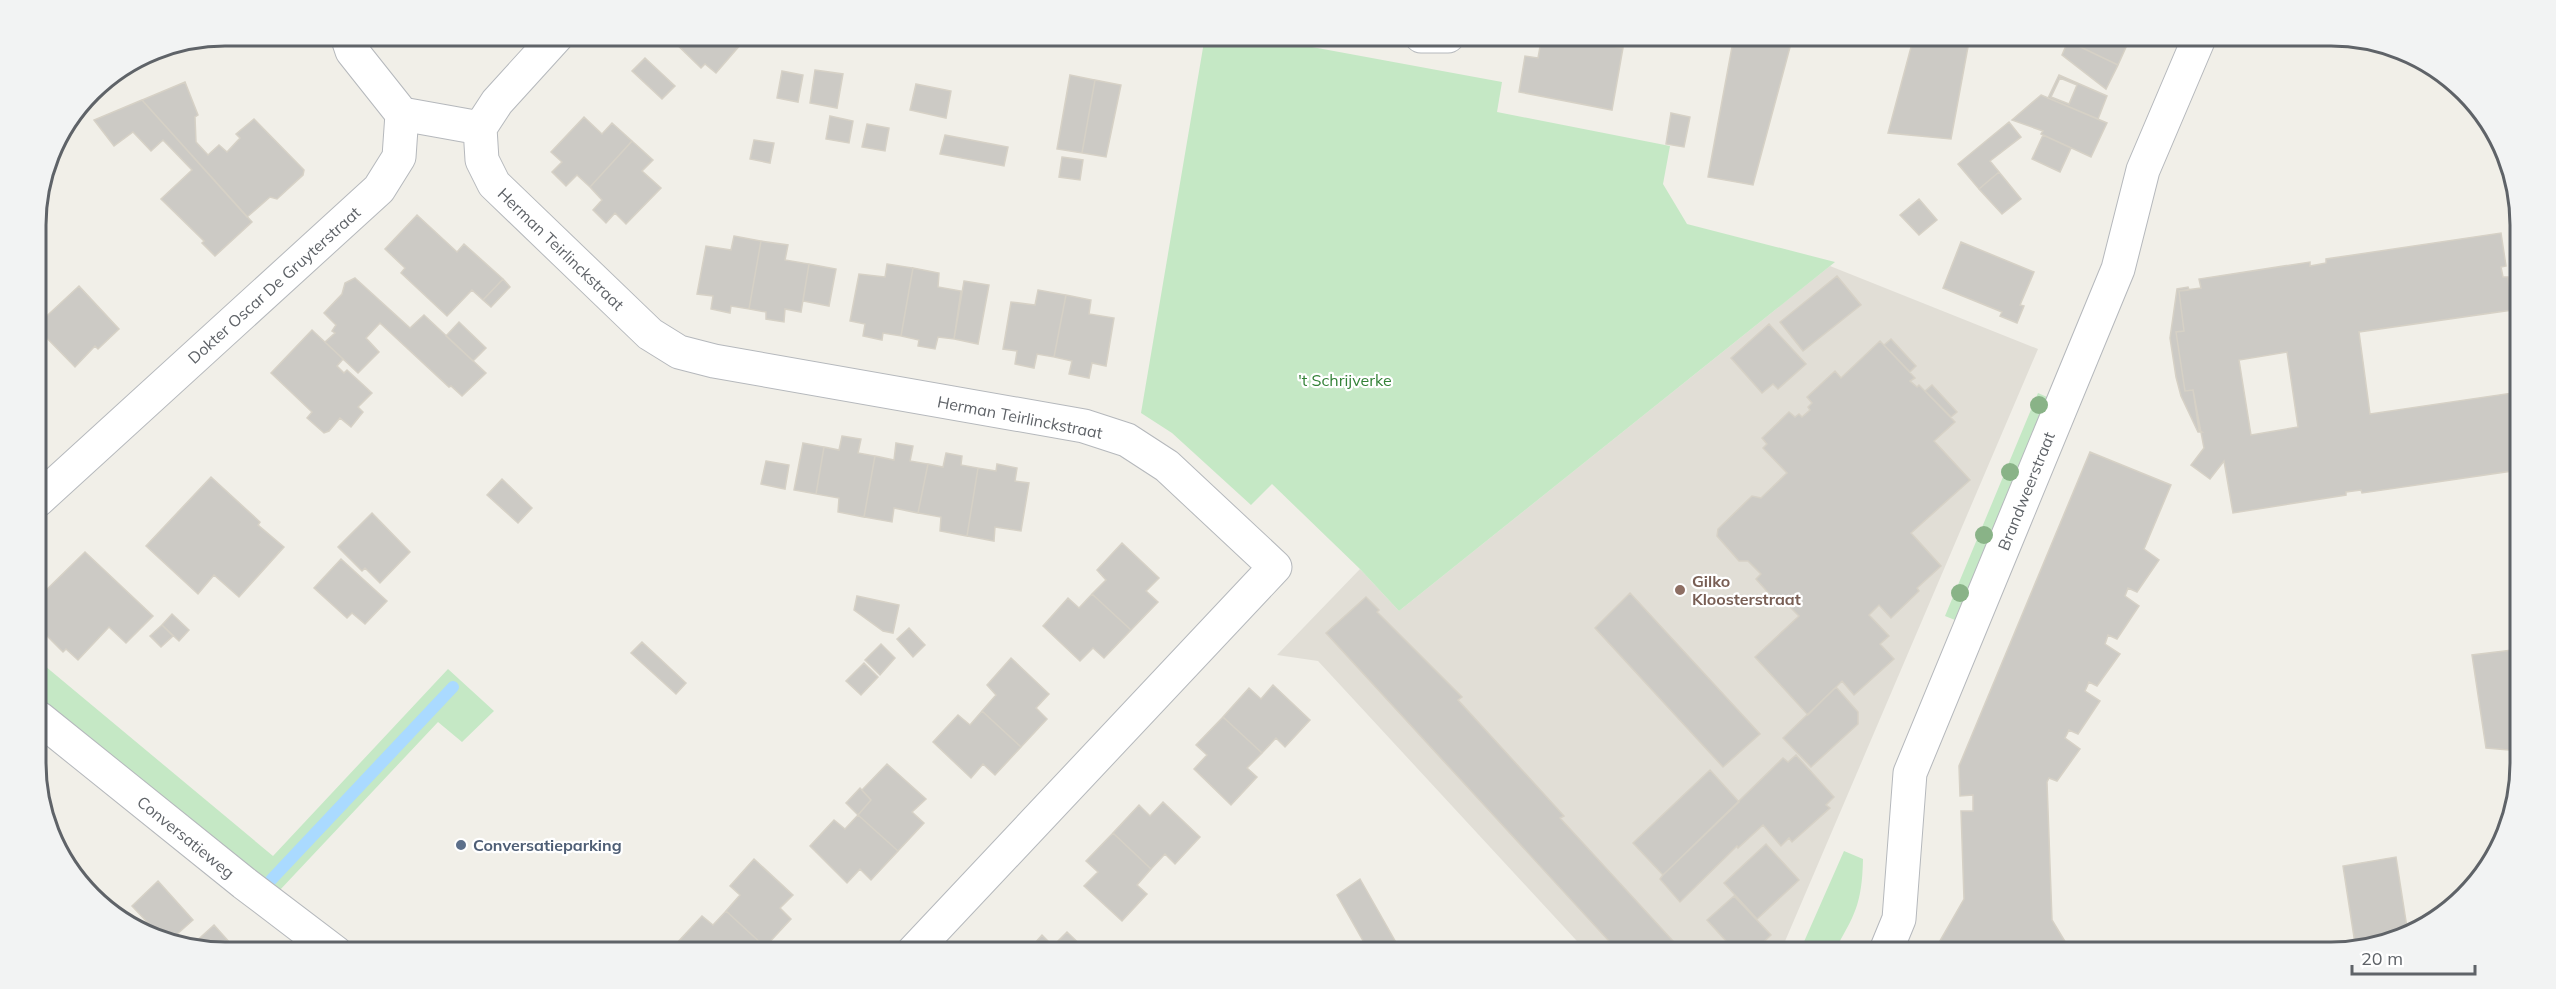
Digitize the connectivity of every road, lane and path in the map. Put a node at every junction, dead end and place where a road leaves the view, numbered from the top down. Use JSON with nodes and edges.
{"nodes":[{"id":1,"x":351,"y":47,"type":"edge"},
{"id":2,"x":547,"y":47,"type":"edge"},
{"id":3,"x":2196,"y":47,"type":"edge"},
{"id":4,"x":402,"y":114,"type":"junction"},
{"id":5,"x":480,"y":128,"type":"junction"},
{"id":6,"x":46,"y":492,"type":"edge"},
{"id":7,"x":46,"y":724,"type":"edge"},
{"id":8,"x":321,"y":942,"type":"edge"},
{"id":9,"x":922,"y":942,"type":"edge"},
{"id":10,"x":1890,"y":942,"type":"edge"}],
"edges":[{"from":1,"to":4,"type":"street"},
{"from":2,"to":5,"type":"street"},
{"from":3,"to":10,"type":"street","name":"Brandweerstraat"},
{"from":4,"to":5,"type":"street"},
{"from":4,"to":6,"type":"street","name":"Dokter Oscar De Gruyterstraat"},
{"from":5,"to":9,"type":"street","name":"Herman Teirlinckstraat"},
{"from":7,"to":8,"type":"street","name":"Conversatieweg"}]}
